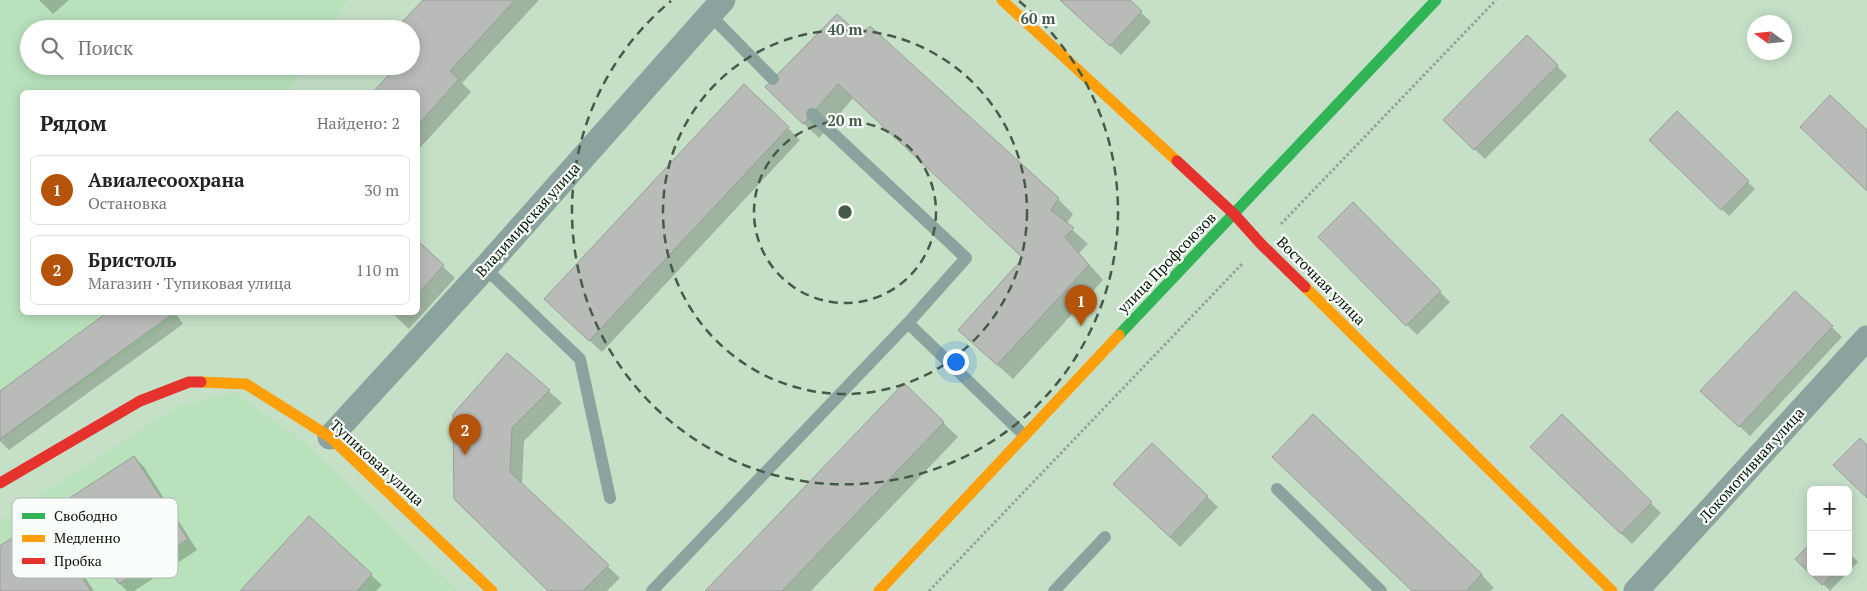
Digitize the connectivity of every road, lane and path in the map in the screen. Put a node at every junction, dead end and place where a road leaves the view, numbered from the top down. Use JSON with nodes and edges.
{"nodes":[{"id":1,"x":1002,"y":0,"type":"edge"},
{"id":2,"x":1436,"y":0,"type":"edge"},
{"id":3,"x":1496,"y":0,"type":"edge"},
{"id":4,"x":716,"y":7,"type":"edge"},
{"id":5,"x":773,"y":79,"type":"dead end"},
{"id":6,"x":812,"y":114,"type":"dead end"},
{"id":7,"x":1234,"y":214,"type":"junction"},
{"id":8,"x":1261,"y":244,"type":"junction"},
{"id":9,"x":485,"y":268,"type":"junction"},
{"id":10,"x":908,"y":323,"type":"junction"},
{"id":11,"x":1867,"y":338,"type":"edge"},
{"id":12,"x":1024,"y":435,"type":"junction"},
{"id":13,"x":330,"y":437,"type":"junction"},
{"id":14,"x":0,"y":483,"type":"edge"},
{"id":15,"x":1277,"y":489,"type":"dead end"},
{"id":16,"x":610,"y":498,"type":"dead end"},
{"id":17,"x":1105,"y":537,"type":"dead end"},
{"id":18,"x":492,"y":591,"type":"edge"},
{"id":19,"x":652,"y":591,"type":"edge"},
{"id":20,"x":879,"y":591,"type":"edge"},
{"id":21,"x":929,"y":591,"type":"edge"},
{"id":22,"x":1054,"y":591,"type":"edge"},
{"id":23,"x":1381,"y":591,"type":"edge"},
{"id":24,"x":1612,"y":591,"type":"edge"},
{"id":25,"x":1636,"y":591,"type":"edge"}],
"edges":[{"from":1,"to":7,"type":"street","name":"Восточная улица"},
{"from":2,"to":7,"type":"street","name":"улица Профсоюзов"},
{"from":3,"to":8,"type":"path"},
{"from":4,"to":5,"type":"lane"},
{"from":4,"to":9,"type":"street","name":"Владимирская улица"},
{"from":6,"to":10,"type":"lane"},
{"from":7,"to":8,"type":"street","name":"Восточная улица"},
{"from":7,"to":12,"type":"street","name":"улица Профсоюзов"},
{"from":8,"to":21,"type":"path"},
{"from":8,"to":24,"type":"street","name":"Восточная улица"},
{"from":9,"to":13,"type":"street","name":"Владимирская улица"},
{"from":9,"to":16,"type":"lane"},
{"from":10,"to":12,"type":"lane"},
{"from":10,"to":19,"type":"lane"},
{"from":11,"to":25,"type":"street","name":"Локомотивная улица"},
{"from":12,"to":20,"type":"street","name":"улица Профсоюзов"},
{"from":13,"to":14,"type":"street","name":"Тупиковая улица"},
{"from":13,"to":18,"type":"street","name":"Тупиковая улица"},
{"from":15,"to":23,"type":"lane"},
{"from":17,"to":22,"type":"lane"}]}
